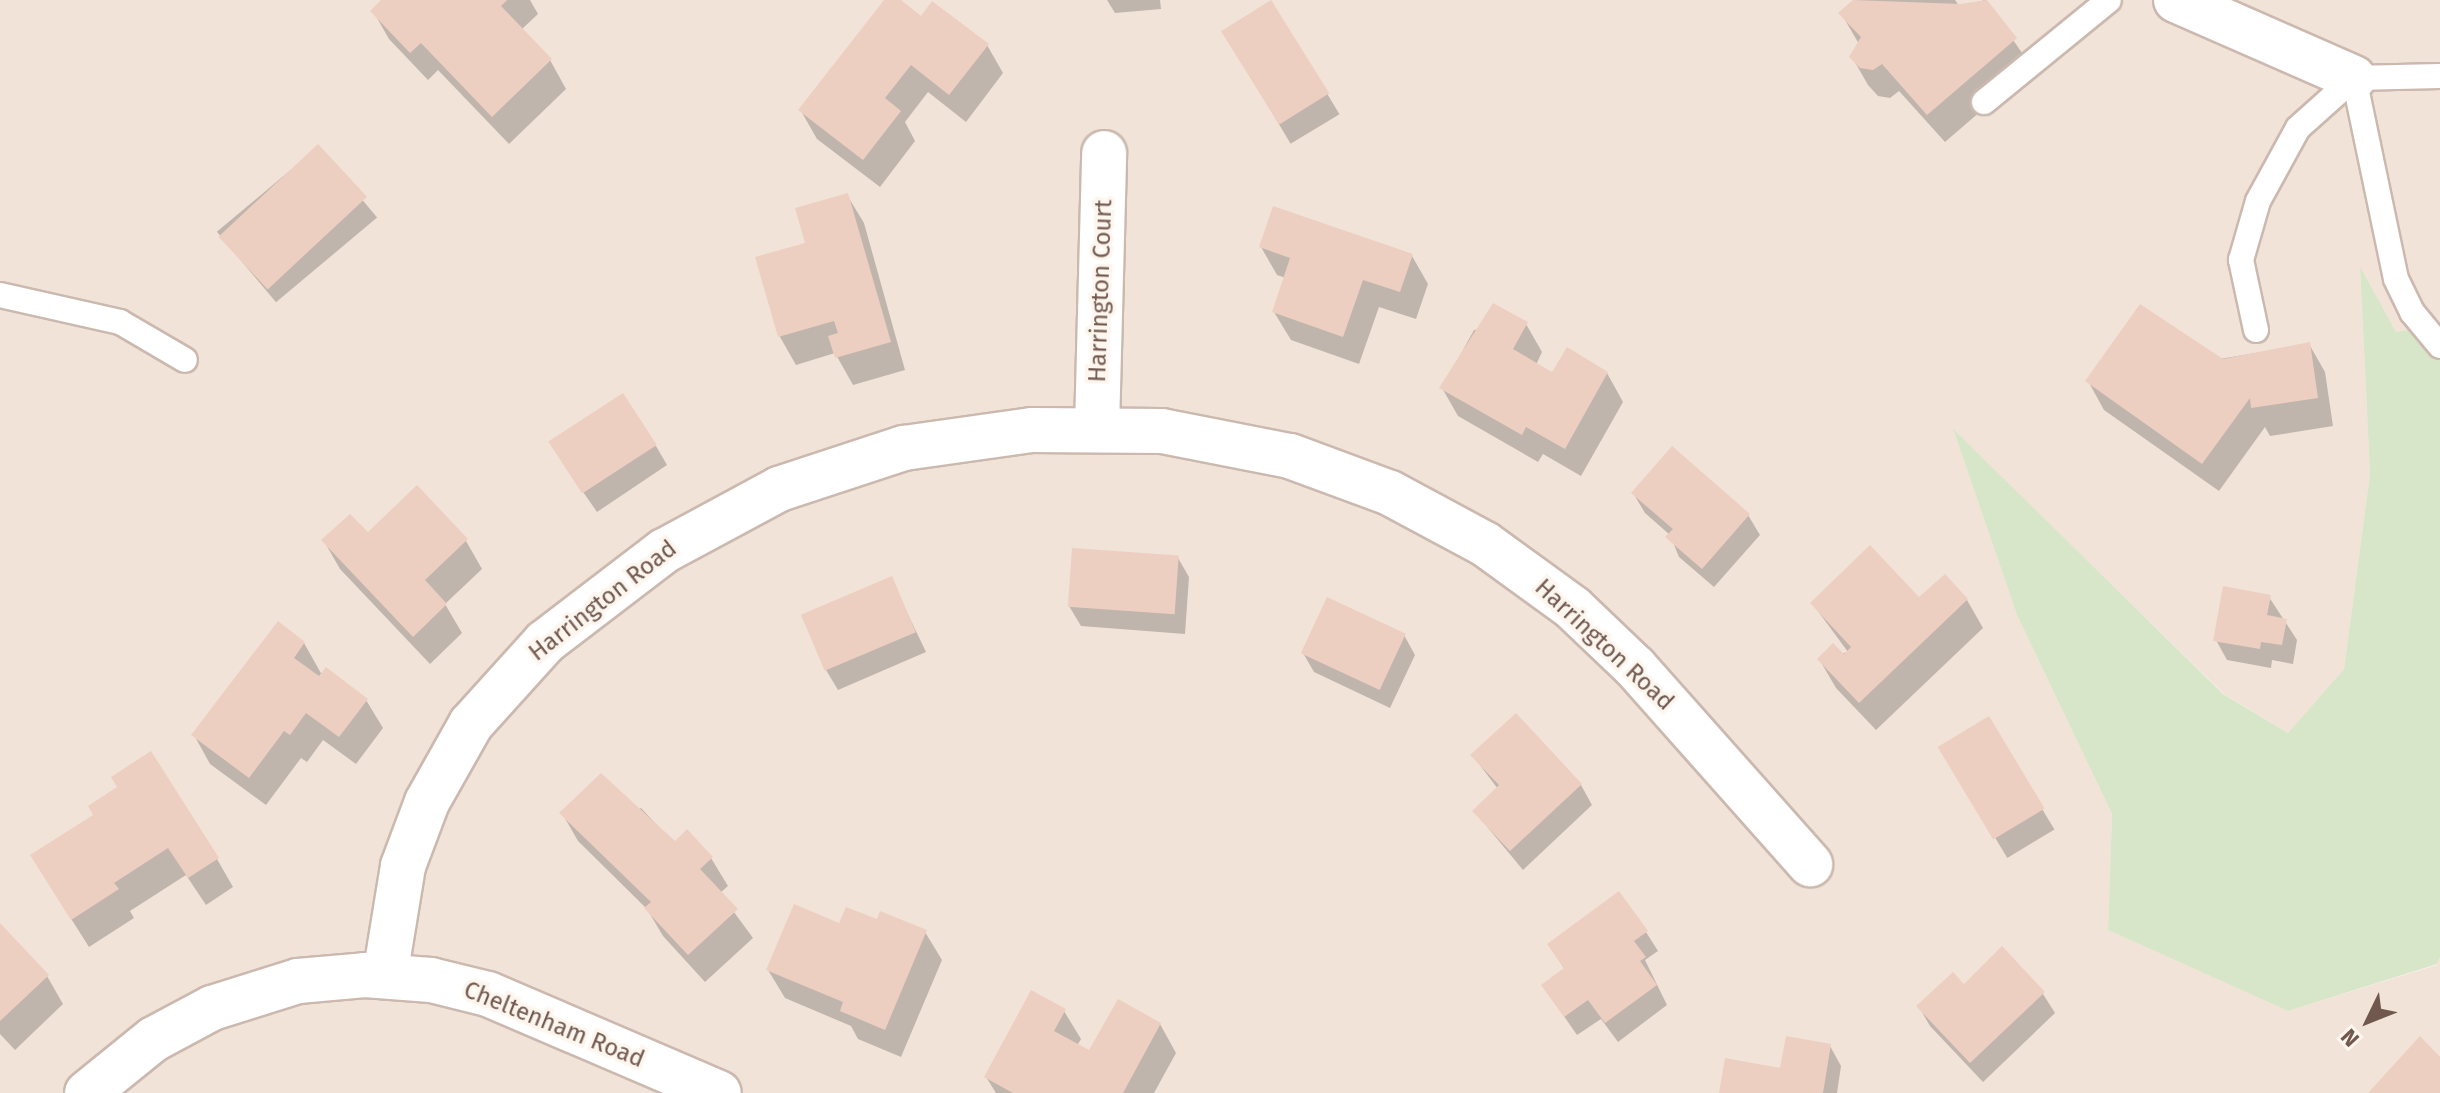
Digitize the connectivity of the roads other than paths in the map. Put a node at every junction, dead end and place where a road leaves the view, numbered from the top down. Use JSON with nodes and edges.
{"nodes":[{"id":1,"x":2109,"y":0,"type":"edge"},
{"id":2,"x":2176,"y":0,"type":"edge"},
{"id":3,"x":2440,"y":76,"type":"edge"},
{"id":4,"x":2354,"y":78,"type":"junction"},
{"id":5,"x":1984,"y":102,"type":"dead end"},
{"id":6,"x":1104,"y":153,"type":"dead end"},
{"id":7,"x":0,"y":295,"type":"edge"},
{"id":8,"x":2256,"y":330,"type":"dead end"},
{"id":9,"x":2440,"y":346,"type":"edge"},
{"id":10,"x":185,"y":360,"type":"dead end"},
{"id":11,"x":1097,"y":428,"type":"junction"},
{"id":12,"x":1810,"y":864,"type":"dead end"},
{"id":13,"x":385,"y":976,"type":"junction"},
{"id":14,"x":87,"y":1093,"type":"edge"},
{"id":15,"x":719,"y":1093,"type":"edge"}],
"edges":[{"from":1,"to":5,"type":"lane"},
{"from":2,"to":4,"type":"street"},
{"from":3,"to":4,"type":"lane"},
{"from":4,"to":8,"type":"lane"},
{"from":4,"to":9,"type":"lane"},
{"from":6,"to":11,"type":"street","name":"Harrington Court"},
{"from":7,"to":10,"type":"lane"},
{"from":11,"to":12,"type":"street","name":"Harrington Road"},
{"from":11,"to":13,"type":"street","name":"Harrington Road"},
{"from":13,"to":14,"type":"street"},
{"from":13,"to":15,"type":"street","name":"Cheltenham Road"}]}
